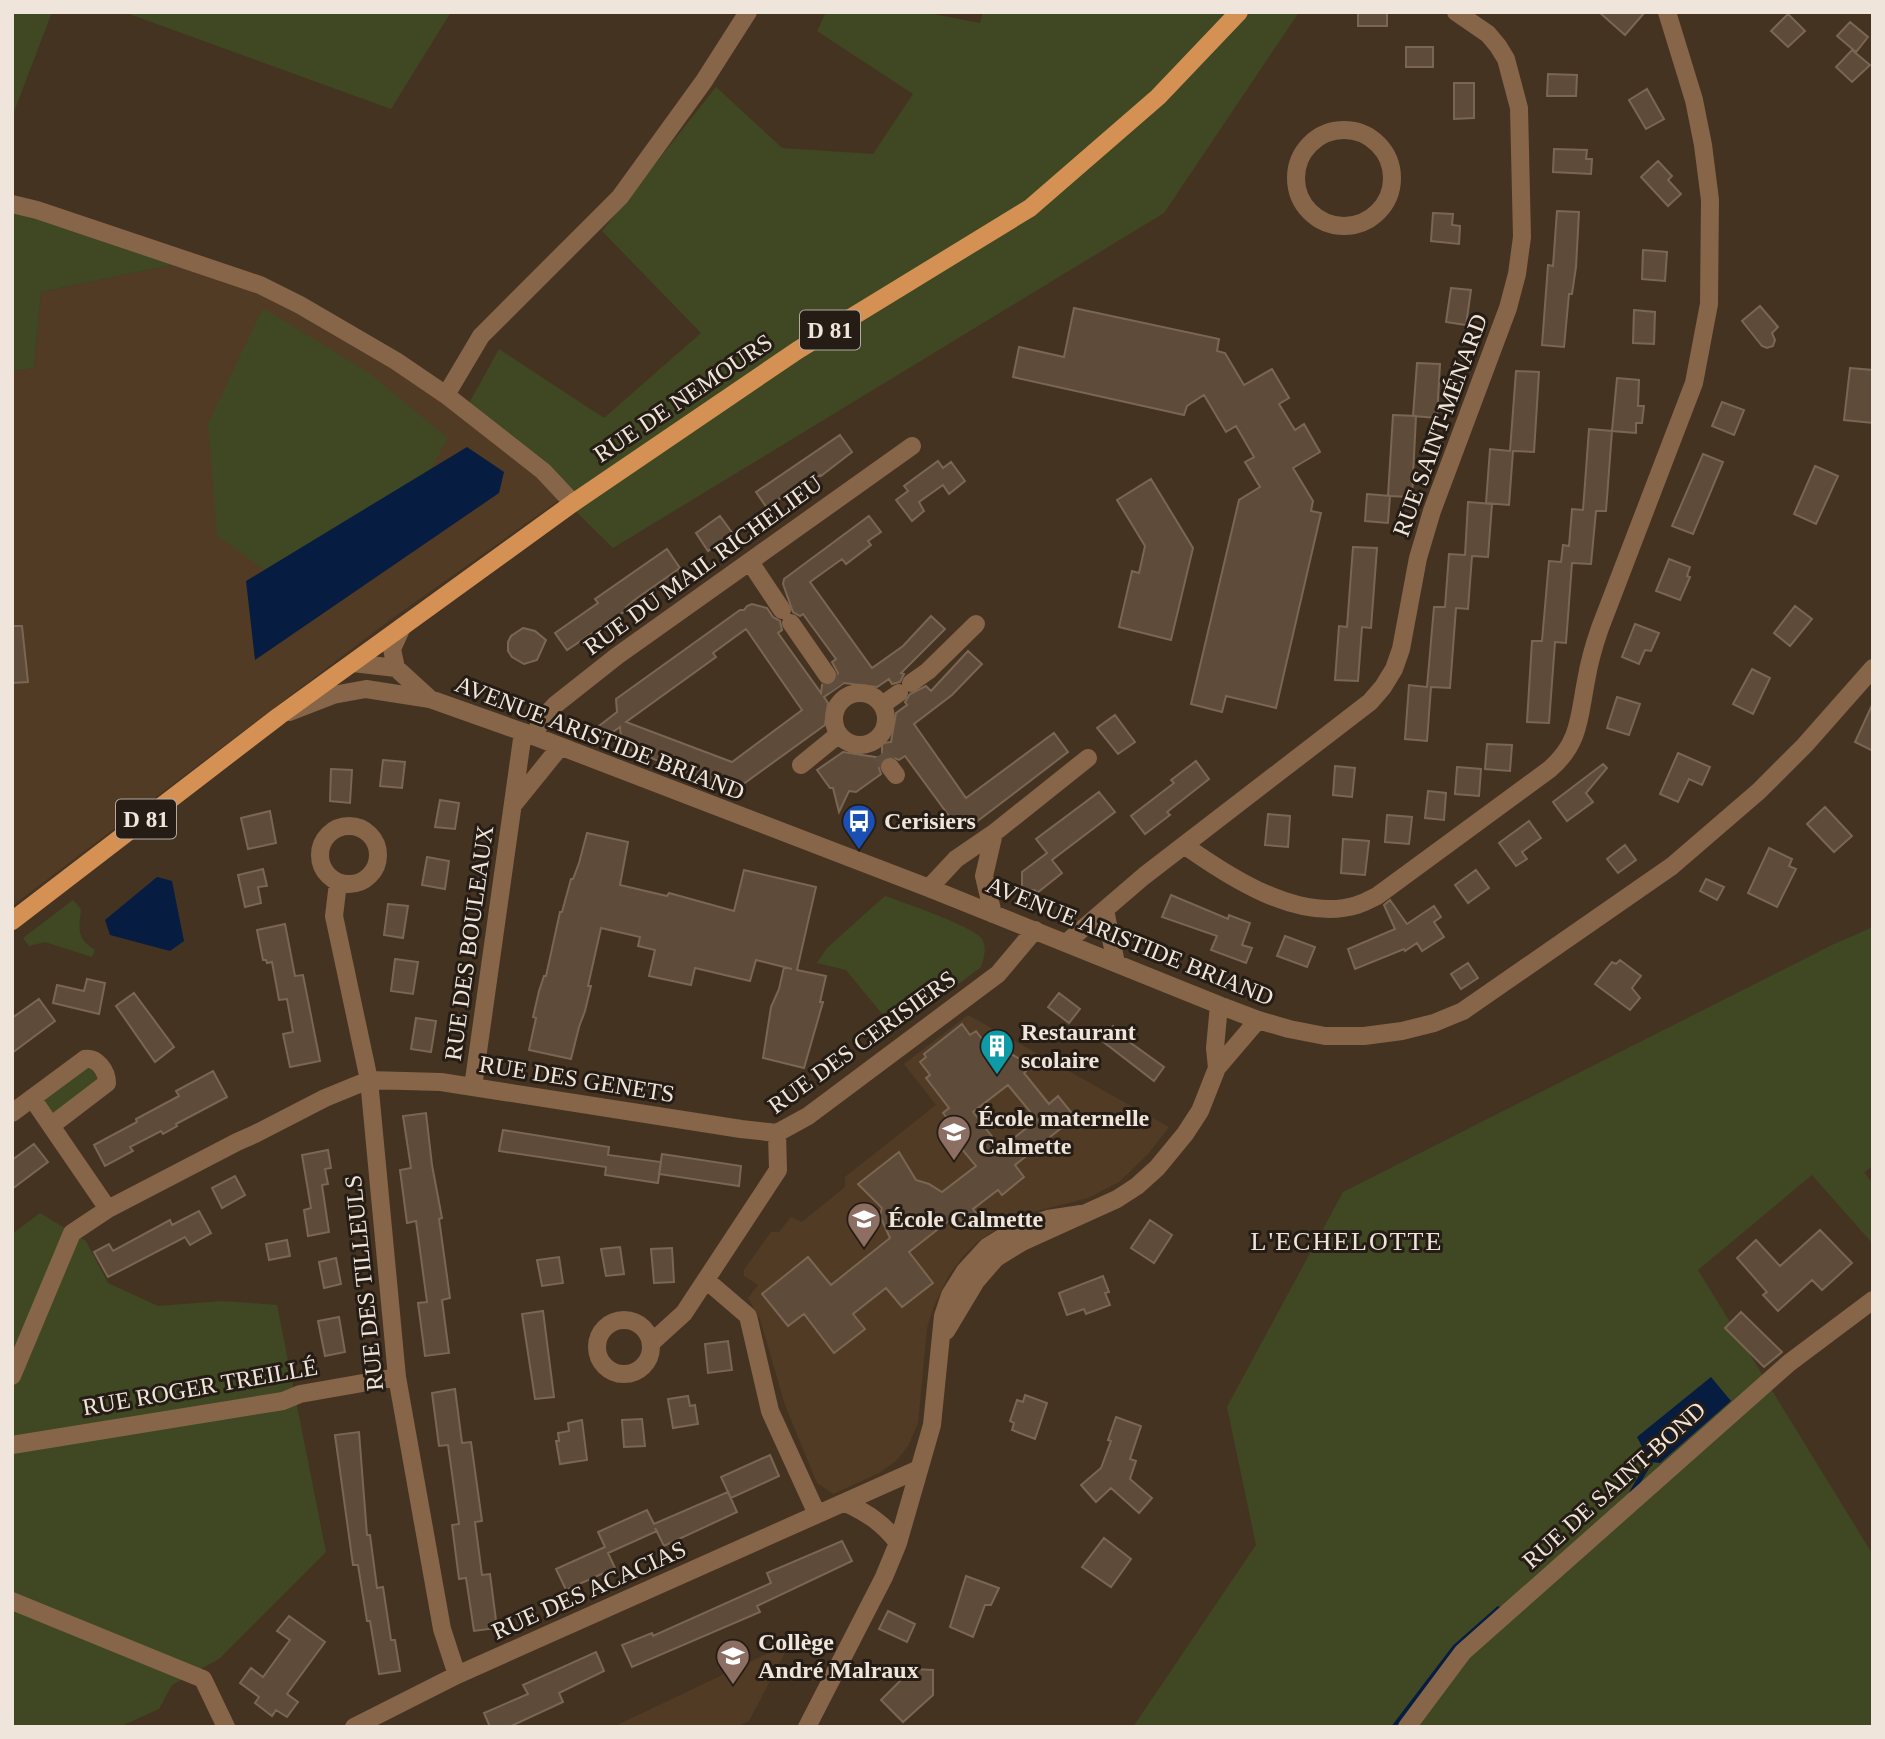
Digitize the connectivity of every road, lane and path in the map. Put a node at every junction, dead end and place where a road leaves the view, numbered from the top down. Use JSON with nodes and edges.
{"nodes":[{"id":1,"x":748,"y":12,"type":"edge"},
{"id":2,"x":1239,"y":12,"type":"edge"},
{"id":3,"x":1456,"y":12,"type":"edge"},
{"id":4,"x":1667,"y":12,"type":"edge"},
{"id":5,"x":1300,"y":159,"type":"joint"},
{"id":6,"x":12,"y":204,"type":"edge"},
{"id":7,"x":446,"y":395,"type":"junction"},
{"id":8,"x":912,"y":446,"type":"dead end"},
{"id":9,"x":573,"y":503,"type":"junction"},
{"id":10,"x":750,"y":562,"type":"junction"},
{"id":11,"x":975,"y":624,"type":"dead end"},
{"id":12,"x":402,"y":628,"type":"junction"},
{"id":13,"x":353,"y":663,"type":"junction"},
{"id":14,"x":396,"y":668,"type":"junction"},
{"id":15,"x":1873,"y":668,"type":"edge"},
{"id":16,"x":836,"y":687,"type":"junction"},
{"id":17,"x":366,"y":689,"type":"junction"},
{"id":18,"x":430,"y":699,"type":"junction"},
{"id":19,"x":882,"y":705,"type":"junction"},
{"id":20,"x":279,"y":716,"type":"junction"},
{"id":21,"x":528,"y":734,"type":"junction"},
{"id":22,"x":839,"y":734,"type":"junction"},
{"id":23,"x":560,"y":747,"type":"junction"},
{"id":24,"x":1088,"y":758,"type":"dead end"},
{"id":25,"x":801,"y":765,"type":"dead end"},
{"id":26,"x":513,"y":805,"type":"junction"},
{"id":27,"x":994,"y":833,"type":"junction"},
{"id":28,"x":1185,"y":845,"type":"junction"},
{"id":29,"x":338,"y":883,"type":"dead end"},
{"id":30,"x":929,"y":888,"type":"junction"},
{"id":31,"x":1105,"y":909,"type":"junction"},
{"id":32,"x":993,"y":914,"type":"junction"},
{"id":33,"x":12,"y":921,"type":"edge"},
{"id":34,"x":1035,"y":930,"type":"junction"},
{"id":35,"x":1066,"y":943,"type":"junction"},
{"id":36,"x":1116,"y":963,"type":"junction"},
{"id":37,"x":1219,"y":1005,"type":"junction"},
{"id":38,"x":1258,"y":1020,"type":"junction"},
{"id":39,"x":1217,"y":1068,"type":"junction"},
{"id":40,"x":369,"y":1080,"type":"junction"},
{"id":41,"x":473,"y":1087,"type":"junction"},
{"id":42,"x":32,"y":1098,"type":"junction"},
{"id":43,"x":12,"y":1113,"type":"edge"},
{"id":44,"x":52,"y":1125,"type":"junction"},
{"id":45,"x":776,"y":1133,"type":"junction"},
{"id":46,"x":108,"y":1209,"type":"junction"},
{"id":47,"x":706,"y":1280,"type":"junction"},
{"id":48,"x":1873,"y":1300,"type":"edge"},
{"id":49,"x":651,"y":1343,"type":"dead end"},
{"id":50,"x":12,"y":1376,"type":"edge"},
{"id":51,"x":397,"y":1377,"type":"junction"},
{"id":52,"x":12,"y":1445,"type":"edge"},
{"id":53,"x":919,"y":1469,"type":"junction"},
{"id":54,"x":846,"y":1503,"type":"junction"},
{"id":55,"x":817,"y":1514,"type":"junction"},
{"id":56,"x":898,"y":1543,"type":"junction"},
{"id":57,"x":12,"y":1601,"type":"edge"},
{"id":58,"x":457,"y":1675,"type":"junction"},
{"id":59,"x":226,"y":1727,"type":"edge"},
{"id":60,"x":354,"y":1727,"type":"edge"},
{"id":61,"x":807,"y":1727,"type":"edge"},
{"id":62,"x":1407,"y":1727,"type":"edge"}],
"edges":[{"from":1,"to":7,"type":"street"},
{"from":2,"to":9,"type":"main road","name":"RUE DE NEMOURS","number":"D 81"},
{"from":3,"to":28,"type":"street","name":"RUE SAINT-MÉNARD"},
{"from":4,"to":28,"type":"street"},
{"from":5,"to":5,"type":"street"},
{"from":6,"to":7,"type":"street"},
{"from":7,"to":9,"type":"street"},
{"from":8,"to":10,"type":"street","name":"RUE DU MAIL RICHELIEU"},
{"from":9,"to":12,"type":"main road","name":"RUE DE NEMOURS","number":"D 81"},
{"from":10,"to":16,"type":"street"},
{"from":10,"to":21,"type":"street","name":"RUE DU MAIL RICHELIEU"},
{"from":11,"to":19,"type":"street"},
{"from":12,"to":13,"type":"main road","name":"RUE DE NEMOURS","number":"D 81"},
{"from":12,"to":14,"type":"street"},
{"from":13,"to":14,"type":"street"},
{"from":13,"to":17,"type":"street"},
{"from":13,"to":20,"type":"main road","name":"RUE DE NEMOURS","number":"D 81"},
{"from":14,"to":18,"type":"street"},
{"from":15,"to":38,"type":"street","name":"AVENUE ARISTIDE BRIAND"},
{"from":16,"to":19,"type":"street"},
{"from":16,"to":22,"type":"street"},
{"from":17,"to":18,"type":"street","name":"AVENUE ARISTIDE BRIAND"},
{"from":17,"to":20,"type":"street","name":"AVENUE ARISTIDE BRIAND"},
{"from":18,"to":21,"type":"street","name":"AVENUE ARISTIDE BRIAND"},
{"from":19,"to":22,"type":"street"},
{"from":20,"to":33,"type":"main road","number":"D 81"},
{"from":21,"to":23,"type":"street","name":"AVENUE ARISTIDE BRIAND"},
{"from":21,"to":26,"type":"street","name":"RUE DES BOULEAUX"},
{"from":22,"to":25,"type":"street"},
{"from":23,"to":26,"type":"street","name":"RUE DES BOULEAUX"},
{"from":23,"to":30,"type":"street","name":"AVENUE ARISTIDE BRIAND"},
{"from":24,"to":27,"type":"street"},
{"from":26,"to":41,"type":"street","name":"RUE DES BOULEAUX"},
{"from":27,"to":30,"type":"street"},
{"from":27,"to":32,"type":"street"},
{"from":28,"to":31,"type":"street","name":"RUE SAINT-MÉNARD"},
{"from":29,"to":40,"type":"street","name":"RUE DES TILLEULS"},
{"from":30,"to":32,"type":"street","name":"AVENUE ARISTIDE BRIAND"},
{"from":31,"to":35,"type":"street","name":"RUE SAINT-MÉNARD"},
{"from":31,"to":36,"type":"street"},
{"from":32,"to":34,"type":"street","name":"AVENUE ARISTIDE BRIAND"},
{"from":34,"to":35,"type":"street","name":"AVENUE ARISTIDE BRIAND"},
{"from":34,"to":45,"type":"street","name":"RUE DES CERISIERS"},
{"from":35,"to":36,"type":"street","name":"AVENUE ARISTIDE BRIAND"},
{"from":36,"to":37,"type":"street","name":"AVENUE ARISTIDE BRIAND"},
{"from":37,"to":38,"type":"street","name":"AVENUE ARISTIDE BRIAND"},
{"from":37,"to":39,"type":"street"},
{"from":38,"to":39,"type":"street"},
{"from":39,"to":53,"type":"street"},
{"from":40,"to":41,"type":"street","name":"RUE DES GENETS"},
{"from":40,"to":46,"type":"street"},
{"from":40,"to":51,"type":"street","name":"RUE DES TILLEULS"},
{"from":41,"to":45,"type":"street","name":"RUE DES GENETS"},
{"from":42,"to":43,"type":"street"},
{"from":42,"to":44,"type":"street"},
{"from":42,"to":44,"type":"street"},
{"from":44,"to":46,"type":"street"},
{"from":45,"to":47,"type":"street","name":"RUE DES CERISIERS"},
{"from":46,"to":50,"type":"street"},
{"from":47,"to":49,"type":"street","name":"RUE DES CERISIERS"},
{"from":47,"to":55,"type":"street"},
{"from":48,"to":62,"type":"street","name":"RUE DE SAINT-BOND"},
{"from":51,"to":52,"type":"street","name":"RUE ROGER TREILLÉ"},
{"from":51,"to":58,"type":"street","name":"RUE DES TILLEULS"},
{"from":53,"to":54,"type":"street","name":"RUE DES ACACIAS"},
{"from":53,"to":56,"type":"street"},
{"from":54,"to":55,"type":"street","name":"RUE DES ACACIAS"},
{"from":54,"to":56,"type":"street"},
{"from":55,"to":58,"type":"street","name":"RUE DES ACACIAS"},
{"from":56,"to":61,"type":"street"},
{"from":57,"to":59,"type":"street"},
{"from":58,"to":60,"type":"street","name":"RUE DES ACACIAS"}]}
